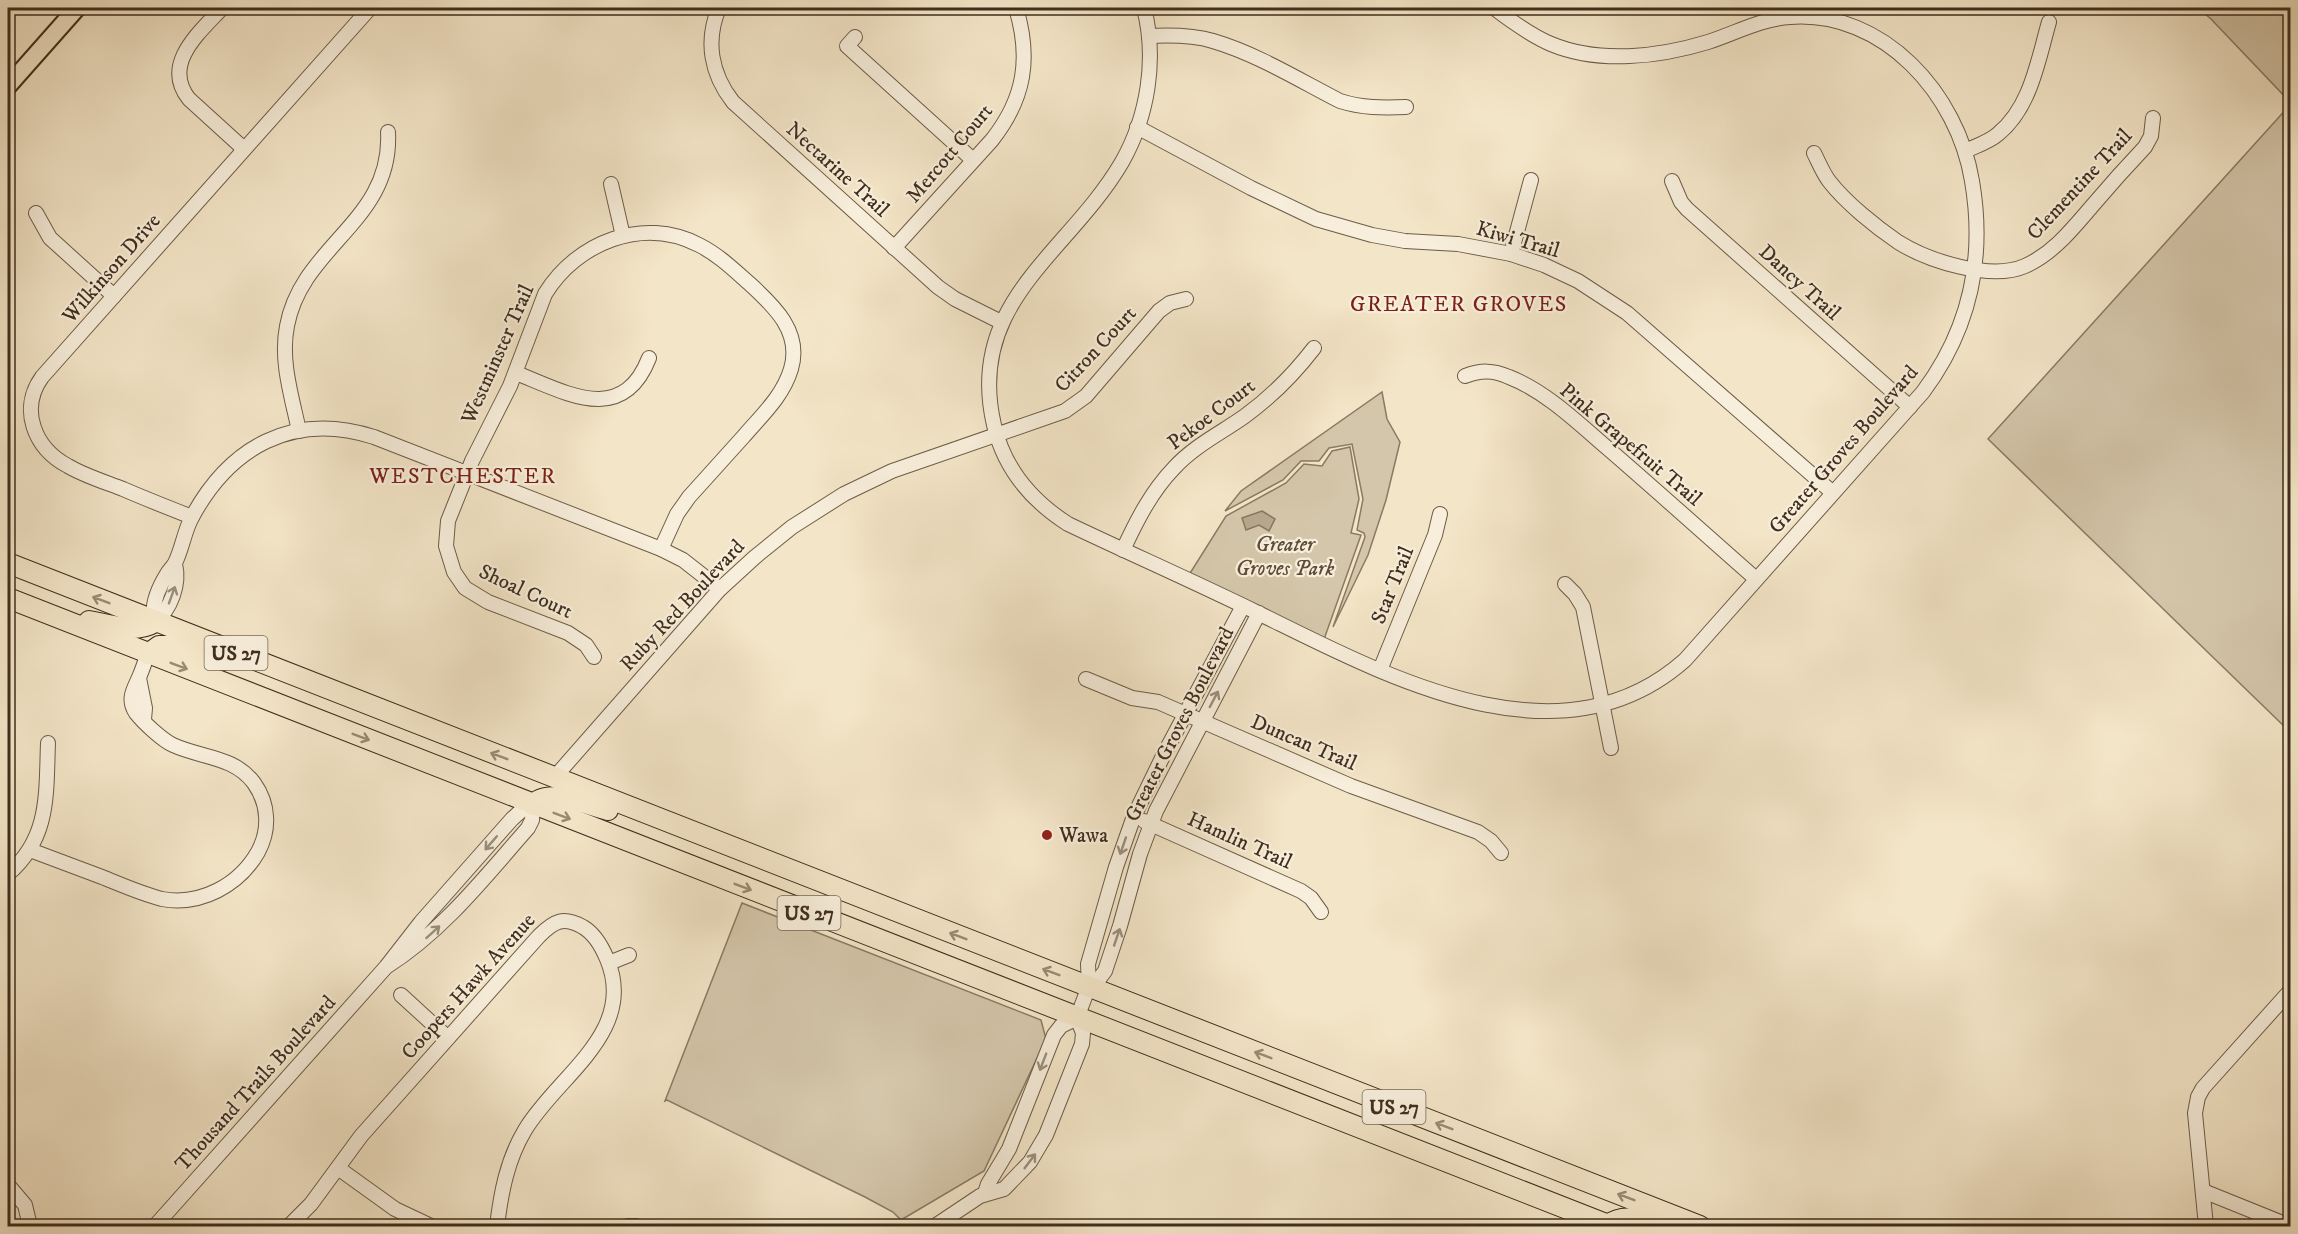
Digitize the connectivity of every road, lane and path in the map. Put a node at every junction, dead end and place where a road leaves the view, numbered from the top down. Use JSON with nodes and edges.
{"nodes":[{"id":1,"x":77,"y":8,"type":"edge"},
{"id":2,"x":222,"y":8,"type":"edge"},
{"id":3,"x":370,"y":8,"type":"edge"},
{"id":4,"x":719,"y":8,"type":"edge"},
{"id":5,"x":1016,"y":8,"type":"edge"},
{"id":6,"x":1144,"y":8,"type":"edge"},
{"id":7,"x":1494,"y":8,"type":"edge"},
{"id":8,"x":2049,"y":22,"type":"dead end"},
{"id":9,"x":1149,"y":36,"type":"junction"},
{"id":10,"x":855,"y":38,"type":"dead end"},
{"id":11,"x":8,"y":86,"type":"edge"},
{"id":12,"x":1406,"y":107,"type":"dead end"},
{"id":13,"x":2154,"y":118,"type":"dead end"},
{"id":14,"x":1137,"y":127,"type":"junction"},
{"id":15,"x":388,"y":132,"type":"dead end"},
{"id":16,"x":244,"y":149,"type":"junction"},
{"id":17,"x":1965,"y":151,"type":"junction"},
{"id":18,"x":1814,"y":153,"type":"dead end"},
{"id":19,"x":974,"y":160,"type":"junction"},
{"id":20,"x":1531,"y":180,"type":"dead end"},
{"id":21,"x":1672,"y":182,"type":"dead end"},
{"id":22,"x":610,"y":184,"type":"dead end"},
{"id":23,"x":36,"y":213,"type":"dead end"},
{"id":24,"x":623,"y":236,"type":"junction"},
{"id":25,"x":894,"y":248,"type":"junction"},
{"id":26,"x":1511,"y":254,"type":"junction"},
{"id":27,"x":1975,"y":270,"type":"junction"},
{"id":28,"x":114,"y":296,"type":"junction"},
{"id":29,"x":1186,"y":298,"type":"dead end"},
{"id":30,"x":1001,"y":322,"type":"junction"},
{"id":31,"x":1314,"y":348,"type":"dead end"},
{"id":32,"x":649,"y":358,"type":"dead end"},
{"id":33,"x":516,"y":373,"type":"junction"},
{"id":34,"x":1465,"y":376,"type":"dead end"},
{"id":35,"x":1910,"y":407,"type":"junction"},
{"id":36,"x":299,"y":431,"type":"junction"},
{"id":37,"x":996,"y":434,"type":"junction"},
{"id":38,"x":467,"y":474,"type":"junction"},
{"id":39,"x":1833,"y":493,"type":"junction"},
{"id":40,"x":1440,"y":514,"type":"dead end"},
{"id":41,"x":192,"y":517,"type":"junction"},
{"id":42,"x":661,"y":549,"type":"junction"},
{"id":43,"x":1123,"y":550,"type":"junction"},
{"id":44,"x":449,"y":558,"type":"joint"},
{"id":45,"x":8,"y":563,"type":"edge"},
{"id":46,"x":1756,"y":579,"type":"junction"},
{"id":47,"x":1565,"y":584,"type":"dead end"},
{"id":48,"x":720,"y":589,"type":"junction"},
{"id":49,"x":8,"y":598,"type":"edge"},
{"id":50,"x":1243,"y":606,"type":"junction"},
{"id":51,"x":1259,"y":613,"type":"junction"},
{"id":52,"x":51,"y":615,"type":"junction"},
{"id":53,"x":155,"y":621,"type":"junction"},
{"id":54,"x":148,"y":654,"type":"junction"},
{"id":55,"x":594,"y":657,"type":"dead end"},
{"id":56,"x":1380,"y":670,"type":"junction"},
{"id":57,"x":1086,"y":679,"type":"dead end"},
{"id":58,"x":1603,"y":705,"type":"junction"},
{"id":59,"x":1186,"y":713,"type":"junction"},
{"id":60,"x":395,"y":716,"type":"junction"},
{"id":61,"x":1202,"y":721,"type":"junction"},
{"id":62,"x":48,"y":743,"type":"dead end"},
{"id":63,"x":1611,"y":748,"type":"dead end"},
{"id":64,"x":554,"y":778,"type":"junction"},
{"id":65,"x":533,"y":805,"type":"junction"},
{"id":66,"x":1134,"y":816,"type":"junction"},
{"id":67,"x":1151,"y":824,"type":"junction"},
{"id":68,"x":30,"y":850,"type":"junction"},
{"id":69,"x":1501,"y":853,"type":"dead end"},
{"id":70,"x":474,"y":862,"type":"junction"},
{"id":71,"x":776,"y":865,"type":"junction"},
{"id":72,"x":8,"y":874,"type":"edge"},
{"id":73,"x":487,"y":874,"type":"junction"},
{"id":74,"x":1320,"y":912,"type":"dead end"},
{"id":75,"x":629,"y":955,"type":"dead end"},
{"id":76,"x":609,"y":963,"type":"junction"},
{"id":77,"x":386,"y":967,"type":"junction"},
{"id":78,"x":1089,"y":987,"type":"junction"},
{"id":79,"x":2290,"y":991,"type":"edge"},
{"id":80,"x":401,"y":995,"type":"dead end"},
{"id":81,"x":1077,"y":1018,"type":"junction"},
{"id":82,"x":448,"y":1038,"type":"junction"},
{"id":83,"x":338,"y":1168,"type":"junction"},
{"id":84,"x":8,"y":1185,"type":"edge"},
{"id":85,"x":2203,"y":1191,"type":"junction"},
{"id":86,"x":986,"y":1194,"type":"junction"},
{"id":87,"x":34,"y":1220,"type":"edge"},
{"id":88,"x":1608,"y":1226,"type":"edge"},
{"id":89,"x":155,"y":1227,"type":"edge"},
{"id":90,"x":289,"y":1227,"type":"edge"},
{"id":91,"x":431,"y":1227,"type":"edge"},
{"id":92,"x":497,"y":1227,"type":"edge"},
{"id":93,"x":628,"y":1227,"type":"edge"},
{"id":94,"x":636,"y":1227,"type":"edge"},
{"id":95,"x":935,"y":1227,"type":"edge"},
{"id":96,"x":1664,"y":1227,"type":"edge"},
{"id":97,"x":1700,"y":1227,"type":"edge"},
{"id":98,"x":2206,"y":1227,"type":"edge"},
{"id":99,"x":2290,"y":1227,"type":"edge"}],
"edges":[{"from":1,"to":11,"type":"main road"},
{"from":2,"to":16,"type":"street"},
{"from":3,"to":16,"type":"street","name":"Wilkinson Drive"},
{"from":4,"to":25,"type":"street","name":"Nectarine Trail"},
{"from":5,"to":19,"type":"street","name":"Mercott Court"},
{"from":6,"to":9,"type":"street","name":"Greater Groves Boulevard"},
{"from":7,"to":17,"type":"street","name":"Greater Groves Boulevard"},
{"from":8,"to":17,"type":"street"},
{"from":9,"to":12,"type":"street"},
{"from":9,"to":14,"type":"street","name":"Greater Groves Boulevard"},
{"from":10,"to":19,"type":"street"},
{"from":13,"to":27,"type":"street","name":"Clementine Trail"},
{"from":14,"to":26,"type":"street","name":"Kiwi Trail"},
{"from":14,"to":30,"type":"street","name":"Greater Groves Boulevard"},
{"from":15,"to":36,"type":"street"},
{"from":16,"to":28,"type":"street","name":"Wilkinson Drive"},
{"from":17,"to":27,"type":"street","name":"Greater Groves Boulevard"},
{"from":18,"to":27,"type":"street","name":"Clementine Trail"},
{"from":19,"to":25,"type":"street","name":"Mercott Court"},
{"from":20,"to":26,"type":"street"},
{"from":21,"to":35,"type":"street","name":"Dancy Trail"},
{"from":22,"to":24,"type":"street"},
{"from":23,"to":28,"type":"street"},
{"from":24,"to":33,"type":"street","name":"Westminster Trail"},
{"from":24,"to":42,"type":"street","name":"Westminster Trail"},
{"from":25,"to":30,"type":"street","name":"Nectarine Trail"},
{"from":26,"to":39,"type":"street","name":"Kiwi Trail"},
{"from":27,"to":35,"type":"street","name":"Greater Groves Boulevard"},
{"from":28,"to":41,"type":"street","name":"Wilkinson Drive"},
{"from":29,"to":37,"type":"street","name":"Citron Court"},
{"from":30,"to":37,"type":"street","name":"Greater Groves Boulevard"},
{"from":31,"to":43,"type":"street","name":"Pekoe Court"},
{"from":32,"to":33,"type":"street"},
{"from":33,"to":38,"type":"street","name":"Westminster Trail"},
{"from":34,"to":46,"type":"street","name":"Pink Grapefruit Trail"},
{"from":35,"to":39,"type":"street","name":"Greater Groves Boulevard"},
{"from":36,"to":38,"type":"street"},
{"from":36,"to":41,"type":"street"},
{"from":37,"to":43,"type":"street","name":"Greater Groves Boulevard"},
{"from":37,"to":48,"type":"street","name":"Ruby Red Boulevard"},
{"from":38,"to":42,"type":"street"},
{"from":38,"to":44,"type":"street","name":"Westminster Trail"},
{"from":39,"to":46,"type":"street","name":"Greater Groves Boulevard"},
{"from":40,"to":56,"type":"street","name":"Star Trail"},
{"from":41,"to":53,"type":"street"},
{"from":42,"to":48,"type":"street"},
{"from":43,"to":50,"type":"street","name":"Greater Groves Boulevard"},
{"from":44,"to":55,"type":"street","name":"Shoal Court"},
{"from":53,"to":45,"type":"highway","number":"US 27","one_way":true},
{"from":46,"to":58,"type":"street","name":"Greater Groves Boulevard"},
{"from":47,"to":58,"type":"street"},
{"from":48,"to":64,"type":"street","name":"Ruby Red Boulevard"},
{"from":49,"to":52,"type":"highway","number":"US 27"},
{"from":50,"to":51,"type":"street","name":"Greater Groves Boulevard"},
{"from":50,"to":59,"type":"street","name":"Greater Groves Boulevard"},
{"from":51,"to":56,"type":"street","name":"Greater Groves Boulevard"},
{"from":61,"to":51,"type":"street","name":"Greater Groves Boulevard","one_way":true},
{"from":52,"to":53,"type":"highway"},
{"from":52,"to":54,"type":"highway","number":"US 27"},
{"from":53,"to":60,"type":"highway","number":"US 27"},
{"from":54,"to":60,"type":"highway"},
{"from":54,"to":65,"type":"highway","number":"US 27","one_way":true},
{"from":54,"to":68,"type":"street"},
{"from":56,"to":58,"type":"street","name":"Greater Groves Boulevard"},
{"from":57,"to":59,"type":"street","name":"Duncan Trail"},
{"from":58,"to":63,"type":"street"},
{"from":59,"to":61,"type":"street","name":"Duncan Trail"},
{"from":59,"to":66,"type":"street","name":"Greater Groves Boulevard"},
{"from":64,"to":60,"type":"highway","number":"US 27","one_way":true},
{"from":61,"to":67,"type":"street","name":"Greater Groves Boulevard"},
{"from":61,"to":69,"type":"street","name":"Duncan Trail"},
{"from":62,"to":68,"type":"street"},
{"from":64,"to":71,"type":"highway","number":"US 27"},
{"from":65,"to":70,"type":"street","name":"Thousand Trails Boulevard","one_way":true},
{"from":65,"to":71,"type":"highway"},
{"from":65,"to":73,"type":"street","name":"Thousand Trails Boulevard"},
{"from":65,"to":81,"type":"highway","number":"US 27","one_way":true},
{"from":66,"to":67,"type":"street","name":"Hamlin Trail"},
{"from":66,"to":78,"type":"street","name":"Greater Groves Boulevard","one_way":true},
{"from":67,"to":74,"type":"street","name":"Hamlin Trail"},
{"from":78,"to":67,"type":"street","name":"Greater Groves Boulevard","one_way":true},
{"from":68,"to":72,"type":"street"},
{"from":70,"to":73,"type":"street"},
{"from":70,"to":77,"type":"street","name":"Thousand Trails Boulevard"},
{"from":78,"to":71,"type":"highway","number":"US 27","one_way":true},
{"from":77,"to":73,"type":"street","name":"Thousand Trails Boulevard","one_way":true},
{"from":75,"to":76,"type":"street"},
{"from":76,"to":82,"type":"street","name":"Coopers Hawk Avenue"},
{"from":76,"to":92,"type":"street","name":"Coopers Hawk Avenue"},
{"from":77,"to":89,"type":"street","name":"Thousand Trails Boulevard"},
{"from":78,"to":81,"type":"street","name":"Greater Groves Boulevard"},
{"from":97,"to":78,"type":"highway","number":"US 27","one_way":true},
{"from":79,"to":85,"type":"street"},
{"from":80,"to":82,"type":"street"},
{"from":81,"to":86,"type":"street","one_way":true},
{"from":86,"to":81,"type":"street","one_way":true},
{"from":81,"to":88,"type":"highway","number":"US 27"},
{"from":82,"to":83,"type":"street","name":"Coopers Hawk Avenue"},
{"from":83,"to":90,"type":"street","name":"Coopers Hawk Avenue"},
{"from":83,"to":91,"type":"street"},
{"from":84,"to":87,"type":"street"},
{"from":85,"to":98,"type":"street"},
{"from":85,"to":99,"type":"street"},
{"from":86,"to":95,"type":"street"},
{"from":88,"to":96,"type":"highway"},
{"from":93,"to":94,"type":"street"}]}
